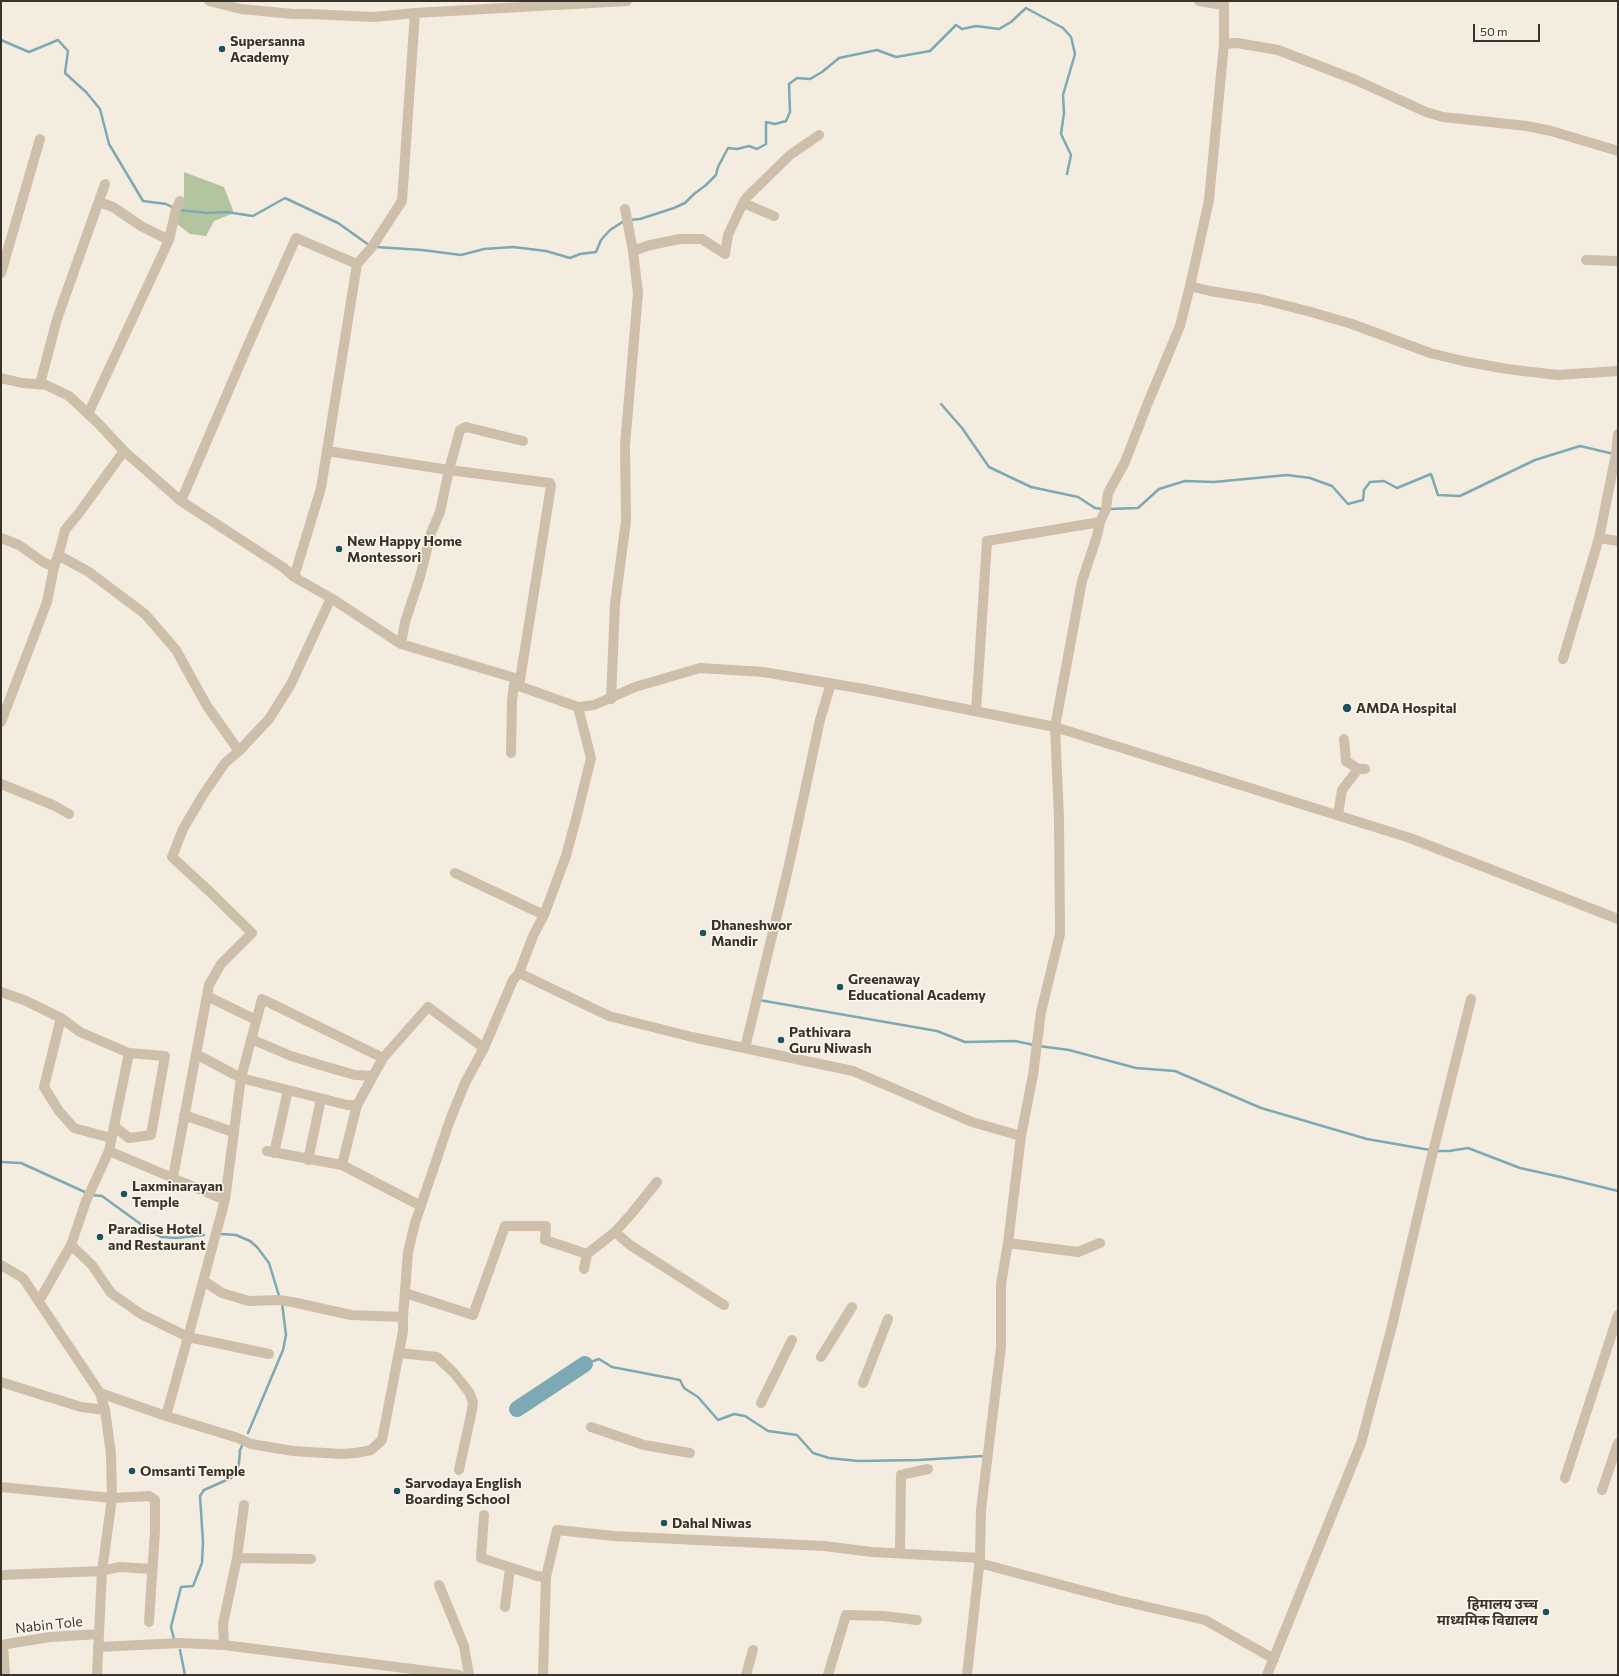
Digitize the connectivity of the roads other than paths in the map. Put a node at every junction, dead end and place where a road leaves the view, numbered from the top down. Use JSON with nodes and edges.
{"nodes":[{"id":1,"x":209,"y":1,"type":"edge"},
{"id":2,"x":627,"y":1,"type":"edge"},
{"id":3,"x":1199,"y":1,"type":"edge"},
{"id":4,"x":1224,"y":3,"type":"edge"},
{"id":5,"x":415,"y":13,"type":"junction"},
{"id":6,"x":1224,"y":44,"type":"junction"},
{"id":7,"x":819,"y":135,"type":"dead end"},
{"id":8,"x":40,"y":139,"type":"dead end"},
{"id":9,"x":1618,"y":151,"type":"edge"},
{"id":10,"x":105,"y":184,"type":"dead end"},
{"id":11,"x":180,"y":201,"type":"dead end"},
{"id":12,"x":99,"y":202,"type":"junction"},
{"id":13,"x":743,"y":203,"type":"junction"},
{"id":14,"x":625,"y":210,"type":"dead end"},
{"id":15,"x":774,"y":216,"type":"dead end"},
{"id":16,"x":169,"y":240,"type":"junction"},
{"id":17,"x":633,"y":251,"type":"junction"},
{"id":18,"x":1586,"y":260,"type":"dead end"},
{"id":19,"x":1618,"y":261,"type":"edge"},
{"id":20,"x":357,"y":264,"type":"junction"},
{"id":21,"x":1,"y":273,"type":"edge"},
{"id":22,"x":1190,"y":286,"type":"junction"},
{"id":23,"x":1618,"y":371,"type":"edge"},
{"id":24,"x":1,"y":378,"type":"edge"},
{"id":25,"x":40,"y":384,"type":"junction"},
{"id":26,"x":88,"y":414,"type":"junction"},
{"id":27,"x":1618,"y":434,"type":"edge"},
{"id":28,"x":523,"y":441,"type":"dead end"},
{"id":29,"x":327,"y":450,"type":"junction"},
{"id":30,"x":124,"y":451,"type":"junction"},
{"id":31,"x":449,"y":470,"type":"junction"},
{"id":32,"x":182,"y":501,"type":"junction"},
{"id":33,"x":1100,"y":522,"type":"junction"},
{"id":34,"x":1,"y":538,"type":"edge"},
{"id":35,"x":1599,"y":538,"type":"junction"},
{"id":36,"x":1618,"y":541,"type":"edge"},
{"id":37,"x":58,"y":555,"type":"junction"},
{"id":38,"x":54,"y":567,"type":"junction"},
{"id":39,"x":294,"y":577,"type":"junction"},
{"id":40,"x":331,"y":598,"type":"junction"},
{"id":41,"x":401,"y":644,"type":"junction"},
{"id":42,"x":1563,"y":659,"type":"dead end"},
{"id":43,"x":517,"y":682,"type":"junction"},
{"id":44,"x":831,"y":683,"type":"junction"},
{"id":45,"x":611,"y":699,"type":"junction"},
{"id":46,"x":578,"y":707,"type":"junction"},
{"id":47,"x":976,"y":711,"type":"junction"},
{"id":48,"x":1,"y":722,"type":"edge"},
{"id":49,"x":1055,"y":727,"type":"junction"},
{"id":50,"x":1344,"y":739,"type":"dead end"},
{"id":51,"x":238,"y":751,"type":"junction"},
{"id":52,"x":511,"y":753,"type":"dead end"},
{"id":53,"x":1,"y":784,"type":"edge"},
{"id":54,"x":69,"y":814,"type":"dead end"},
{"id":55,"x":1338,"y":815,"type":"junction"},
{"id":56,"x":455,"y":873,"type":"dead end"},
{"id":57,"x":544,"y":915,"type":"junction"},
{"id":58,"x":1618,"y":919,"type":"edge"},
{"id":59,"x":519,"y":974,"type":"junction"},
{"id":60,"x":1,"y":992,"type":"edge"},
{"id":61,"x":207,"y":996,"type":"junction"},
{"id":62,"x":1471,"y":999,"type":"dead end"},
{"id":63,"x":61,"y":1018,"type":"junction"},
{"id":64,"x":256,"y":1020,"type":"junction"},
{"id":65,"x":251,"y":1039,"type":"junction"},
{"id":66,"x":484,"y":1048,"type":"junction"},
{"id":67,"x":745,"y":1048,"type":"junction"},
{"id":68,"x":129,"y":1053,"type":"junction"},
{"id":69,"x":196,"y":1054,"type":"junction"},
{"id":70,"x":383,"y":1058,"type":"junction"},
{"id":71,"x":373,"y":1076,"type":"junction"},
{"id":72,"x":241,"y":1078,"type":"junction"},
{"id":73,"x":288,"y":1090,"type":"junction"},
{"id":74,"x":321,"y":1099,"type":"junction"},
{"id":75,"x":357,"y":1105,"type":"junction"},
{"id":76,"x":184,"y":1115,"type":"junction"},
{"id":77,"x":114,"y":1126,"type":"junction"},
{"id":78,"x":233,"y":1132,"type":"junction"},
{"id":79,"x":1021,"y":1136,"type":"junction"},
{"id":80,"x":111,"y":1138,"type":"junction"},
{"id":81,"x":109,"y":1151,"type":"junction"},
{"id":82,"x":308,"y":1160,"type":"junction"},
{"id":83,"x":342,"y":1165,"type":"junction"},
{"id":84,"x":173,"y":1178,"type":"junction"},
{"id":85,"x":657,"y":1182,"type":"dead end"},
{"id":86,"x":225,"y":1200,"type":"junction"},
{"id":87,"x":421,"y":1206,"type":"junction"},
{"id":88,"x":615,"y":1232,"type":"junction"},
{"id":89,"x":1008,"y":1242,"type":"junction"},
{"id":90,"x":1100,"y":1243,"type":"dead end"},
{"id":91,"x":71,"y":1245,"type":"junction"},
{"id":92,"x":587,"y":1254,"type":"junction"},
{"id":93,"x":1,"y":1265,"type":"edge"},
{"id":94,"x":584,"y":1269,"type":"dead end"},
{"id":95,"x":204,"y":1280,"type":"junction"},
{"id":96,"x":405,"y":1293,"type":"junction"},
{"id":97,"x":39,"y":1302,"type":"junction"},
{"id":98,"x":724,"y":1305,"type":"dead end"},
{"id":99,"x":852,"y":1307,"type":"dead end"},
{"id":100,"x":1618,"y":1315,"type":"edge"},
{"id":101,"x":403,"y":1317,"type":"junction"},
{"id":102,"x":888,"y":1319,"type":"dead end"},
{"id":103,"x":188,"y":1337,"type":"junction"},
{"id":104,"x":792,"y":1340,"type":"dead end"},
{"id":105,"x":400,"y":1353,"type":"junction"},
{"id":106,"x":269,"y":1354,"type":"dead end"},
{"id":107,"x":821,"y":1357,"type":"dead end"},
{"id":108,"x":1,"y":1382,"type":"edge"},
{"id":109,"x":863,"y":1383,"type":"dead end"},
{"id":110,"x":100,"y":1393,"type":"junction"},
{"id":111,"x":761,"y":1403,"type":"dead end"},
{"id":112,"x":105,"y":1410,"type":"junction"},
{"id":113,"x":166,"y":1416,"type":"junction"},
{"id":114,"x":591,"y":1427,"type":"dead end"},
{"id":115,"x":1618,"y":1443,"type":"edge"},
{"id":116,"x":690,"y":1454,"type":"dead end"},
{"id":117,"x":928,"y":1469,"type":"dead end"},
{"id":118,"x":459,"y":1470,"type":"dead end"},
{"id":119,"x":1565,"y":1478,"type":"dead end"},
{"id":120,"x":1,"y":1487,"type":"edge"},
{"id":121,"x":1602,"y":1490,"type":"dead end"},
{"id":122,"x":112,"y":1498,"type":"junction"},
{"id":123,"x":244,"y":1505,"type":"dead end"},
{"id":124,"x":484,"y":1515,"type":"dead end"},
{"id":125,"x":900,"y":1553,"type":"junction"},
{"id":126,"x":238,"y":1558,"type":"junction"},
{"id":127,"x":311,"y":1559,"type":"dead end"},
{"id":128,"x":980,"y":1561,"type":"junction"},
{"id":129,"x":510,"y":1568,"type":"junction"},
{"id":130,"x":152,"y":1569,"type":"junction"},
{"id":131,"x":102,"y":1571,"type":"junction"},
{"id":132,"x":1,"y":1575,"type":"edge"},
{"id":133,"x":546,"y":1577,"type":"junction"},
{"id":134,"x":439,"y":1586,"type":"dead end"},
{"id":135,"x":505,"y":1607,"type":"dead end"},
{"id":136,"x":917,"y":1620,"type":"dead end"},
{"id":137,"x":149,"y":1622,"type":"dead end"},
{"id":138,"x":99,"y":1634,"type":"junction"},
{"id":139,"x":2,"y":1645,"type":"edge"},
{"id":140,"x":224,"y":1645,"type":"junction"},
{"id":141,"x":98,"y":1647,"type":"junction"},
{"id":142,"x":753,"y":1650,"type":"dead end"},
{"id":143,"x":1274,"y":1659,"type":"junction"},
{"id":144,"x":446,"y":1674,"type":"edge"},
{"id":145,"x":5,"y":1675,"type":"edge"},
{"id":146,"x":97,"y":1675,"type":"edge"},
{"id":147,"x":459,"y":1675,"type":"edge"},
{"id":148,"x":469,"y":1675,"type":"edge"},
{"id":149,"x":543,"y":1675,"type":"edge"},
{"id":150,"x":746,"y":1675,"type":"edge"},
{"id":151,"x":828,"y":1675,"type":"edge"},
{"id":152,"x":967,"y":1675,"type":"edge"},
{"id":153,"x":1267,"y":1675,"type":"edge"}],
"edges":[{"from":1,"to":5,"type":"street"},
{"from":2,"to":5,"type":"street"},
{"from":3,"to":4,"type":"street"},
{"from":4,"to":6,"type":"street"},
{"from":5,"to":20,"type":"street"},
{"from":6,"to":9,"type":"street"},
{"from":6,"to":22,"type":"street"},
{"from":7,"to":13,"type":"street"},
{"from":8,"to":21,"type":"street"},
{"from":10,"to":12,"type":"street"},
{"from":11,"to":16,"type":"street"},
{"from":12,"to":16,"type":"street"},
{"from":12,"to":25,"type":"street"},
{"from":13,"to":15,"type":"street"},
{"from":13,"to":17,"type":"street"},
{"from":14,"to":17,"type":"street"},
{"from":16,"to":26,"type":"street"},
{"from":17,"to":45,"type":"street"},
{"from":18,"to":19,"type":"street"},
{"from":20,"to":29,"type":"street"},
{"from":20,"to":32,"type":"street"},
{"from":22,"to":23,"type":"street"},
{"from":22,"to":33,"type":"street"},
{"from":24,"to":25,"type":"street"},
{"from":25,"to":26,"type":"street"},
{"from":26,"to":30,"type":"street"},
{"from":27,"to":35,"type":"street"},
{"from":28,"to":31,"type":"street"},
{"from":29,"to":31,"type":"street"},
{"from":29,"to":39,"type":"street"},
{"from":30,"to":32,"type":"street"},
{"from":30,"to":37,"type":"street"},
{"from":31,"to":41,"type":"street"},
{"from":31,"to":43,"type":"street"},
{"from":32,"to":39,"type":"street"},
{"from":33,"to":47,"type":"street"},
{"from":33,"to":49,"type":"street"},
{"from":34,"to":38,"type":"street"},
{"from":35,"to":36,"type":"street"},
{"from":35,"to":42,"type":"street"},
{"from":37,"to":38,"type":"street"},
{"from":37,"to":51,"type":"street"},
{"from":38,"to":48,"type":"street"},
{"from":39,"to":40,"type":"street"},
{"from":40,"to":41,"type":"street"},
{"from":40,"to":51,"type":"street"},
{"from":41,"to":43,"type":"street"},
{"from":43,"to":46,"type":"street"},
{"from":43,"to":52,"type":"street"},
{"from":44,"to":45,"type":"street"},
{"from":44,"to":47,"type":"street"},
{"from":44,"to":67,"type":"street"},
{"from":45,"to":46,"type":"street"},
{"from":46,"to":57,"type":"street"},
{"from":47,"to":49,"type":"street"},
{"from":49,"to":55,"type":"street"},
{"from":49,"to":79,"type":"street"},
{"from":50,"to":55,"type":"street"},
{"from":51,"to":61,"type":"street"},
{"from":53,"to":54,"type":"street"},
{"from":55,"to":58,"type":"street"},
{"from":56,"to":57,"type":"street"},
{"from":57,"to":59,"type":"street"},
{"from":59,"to":66,"type":"street"},
{"from":59,"to":67,"type":"street"},
{"from":60,"to":63,"type":"street"},
{"from":61,"to":64,"type":"street"},
{"from":61,"to":69,"type":"street"},
{"from":62,"to":143,"type":"street"},
{"from":63,"to":68,"type":"street"},
{"from":63,"to":80,"type":"street"},
{"from":64,"to":65,"type":"street"},
{"from":64,"to":70,"type":"street"},
{"from":65,"to":71,"type":"street"},
{"from":65,"to":72,"type":"street"},
{"from":66,"to":70,"type":"street"},
{"from":66,"to":87,"type":"street"},
{"from":67,"to":79,"type":"street"},
{"from":68,"to":77,"type":"street"},
{"from":68,"to":77,"type":"street"},
{"from":69,"to":72,"type":"street"},
{"from":69,"to":76,"type":"street"},
{"from":70,"to":71,"type":"street"},
{"from":71,"to":75,"type":"street"},
{"from":72,"to":73,"type":"street"},
{"from":72,"to":78,"type":"street"},
{"from":73,"to":74,"type":"street"},
{"from":73,"to":82,"type":"street"},
{"from":74,"to":75,"type":"street"},
{"from":74,"to":82,"type":"street"},
{"from":75,"to":83,"type":"street"},
{"from":76,"to":78,"type":"street"},
{"from":76,"to":84,"type":"street"},
{"from":77,"to":80,"type":"street"},
{"from":78,"to":86,"type":"street"},
{"from":79,"to":89,"type":"street"},
{"from":80,"to":81,"type":"street"},
{"from":81,"to":84,"type":"street"},
{"from":81,"to":91,"type":"street"},
{"from":82,"to":83,"type":"street"},
{"from":83,"to":87,"type":"street"},
{"from":84,"to":86,"type":"street"},
{"from":85,"to":88,"type":"street"},
{"from":86,"to":95,"type":"street"},
{"from":87,"to":96,"type":"street"},
{"from":88,"to":92,"type":"street"},
{"from":88,"to":98,"type":"street"},
{"from":89,"to":90,"type":"street"},
{"from":89,"to":128,"type":"street"},
{"from":91,"to":97,"type":"street"},
{"from":91,"to":103,"type":"street"},
{"from":92,"to":94,"type":"street"},
{"from":92,"to":96,"type":"street"},
{"from":93,"to":97,"type":"street"},
{"from":95,"to":101,"type":"street"},
{"from":95,"to":103,"type":"street"},
{"from":96,"to":101,"type":"street"},
{"from":97,"to":110,"type":"street"},
{"from":99,"to":107,"type":"street"},
{"from":100,"to":119,"type":"street"},
{"from":101,"to":105,"type":"street"},
{"from":102,"to":109,"type":"street"},
{"from":103,"to":106,"type":"street"},
{"from":103,"to":113,"type":"street"},
{"from":104,"to":111,"type":"street"},
{"from":105,"to":113,"type":"street"},
{"from":105,"to":118,"type":"street"},
{"from":108,"to":112,"type":"street"},
{"from":110,"to":112,"type":"street"},
{"from":110,"to":113,"type":"street"},
{"from":112,"to":122,"type":"street"},
{"from":114,"to":116,"type":"street"},
{"from":115,"to":121,"type":"street"},
{"from":117,"to":125,"type":"street"},
{"from":120,"to":122,"type":"street"},
{"from":122,"to":130,"type":"street"},
{"from":122,"to":131,"type":"street"},
{"from":123,"to":126,"type":"street"},
{"from":124,"to":129,"type":"street"},
{"from":125,"to":128,"type":"street"},
{"from":125,"to":133,"type":"street"},
{"from":126,"to":127,"type":"street"},
{"from":126,"to":140,"type":"street"},
{"from":128,"to":143,"type":"street"},
{"from":128,"to":152,"type":"street"},
{"from":129,"to":133,"type":"street"},
{"from":129,"to":135,"type":"street"},
{"from":130,"to":131,"type":"street"},
{"from":130,"to":137,"type":"street"},
{"from":131,"to":132,"type":"street"},
{"from":131,"to":138,"type":"street"},
{"from":133,"to":149,"type":"street"},
{"from":134,"to":148,"type":"street"},
{"from":136,"to":151,"type":"street"},
{"from":138,"to":139,"type":"street","name":"Nabin Tole"},
{"from":138,"to":141,"type":"street"},
{"from":139,"to":145,"type":"street","name":"Nabin Tole"},
{"from":140,"to":141,"type":"street"},
{"from":140,"to":144,"type":"street"},
{"from":141,"to":146,"type":"street"},
{"from":142,"to":150,"type":"street"},
{"from":143,"to":153,"type":"street"},
{"from":144,"to":147,"type":"street"}]}
